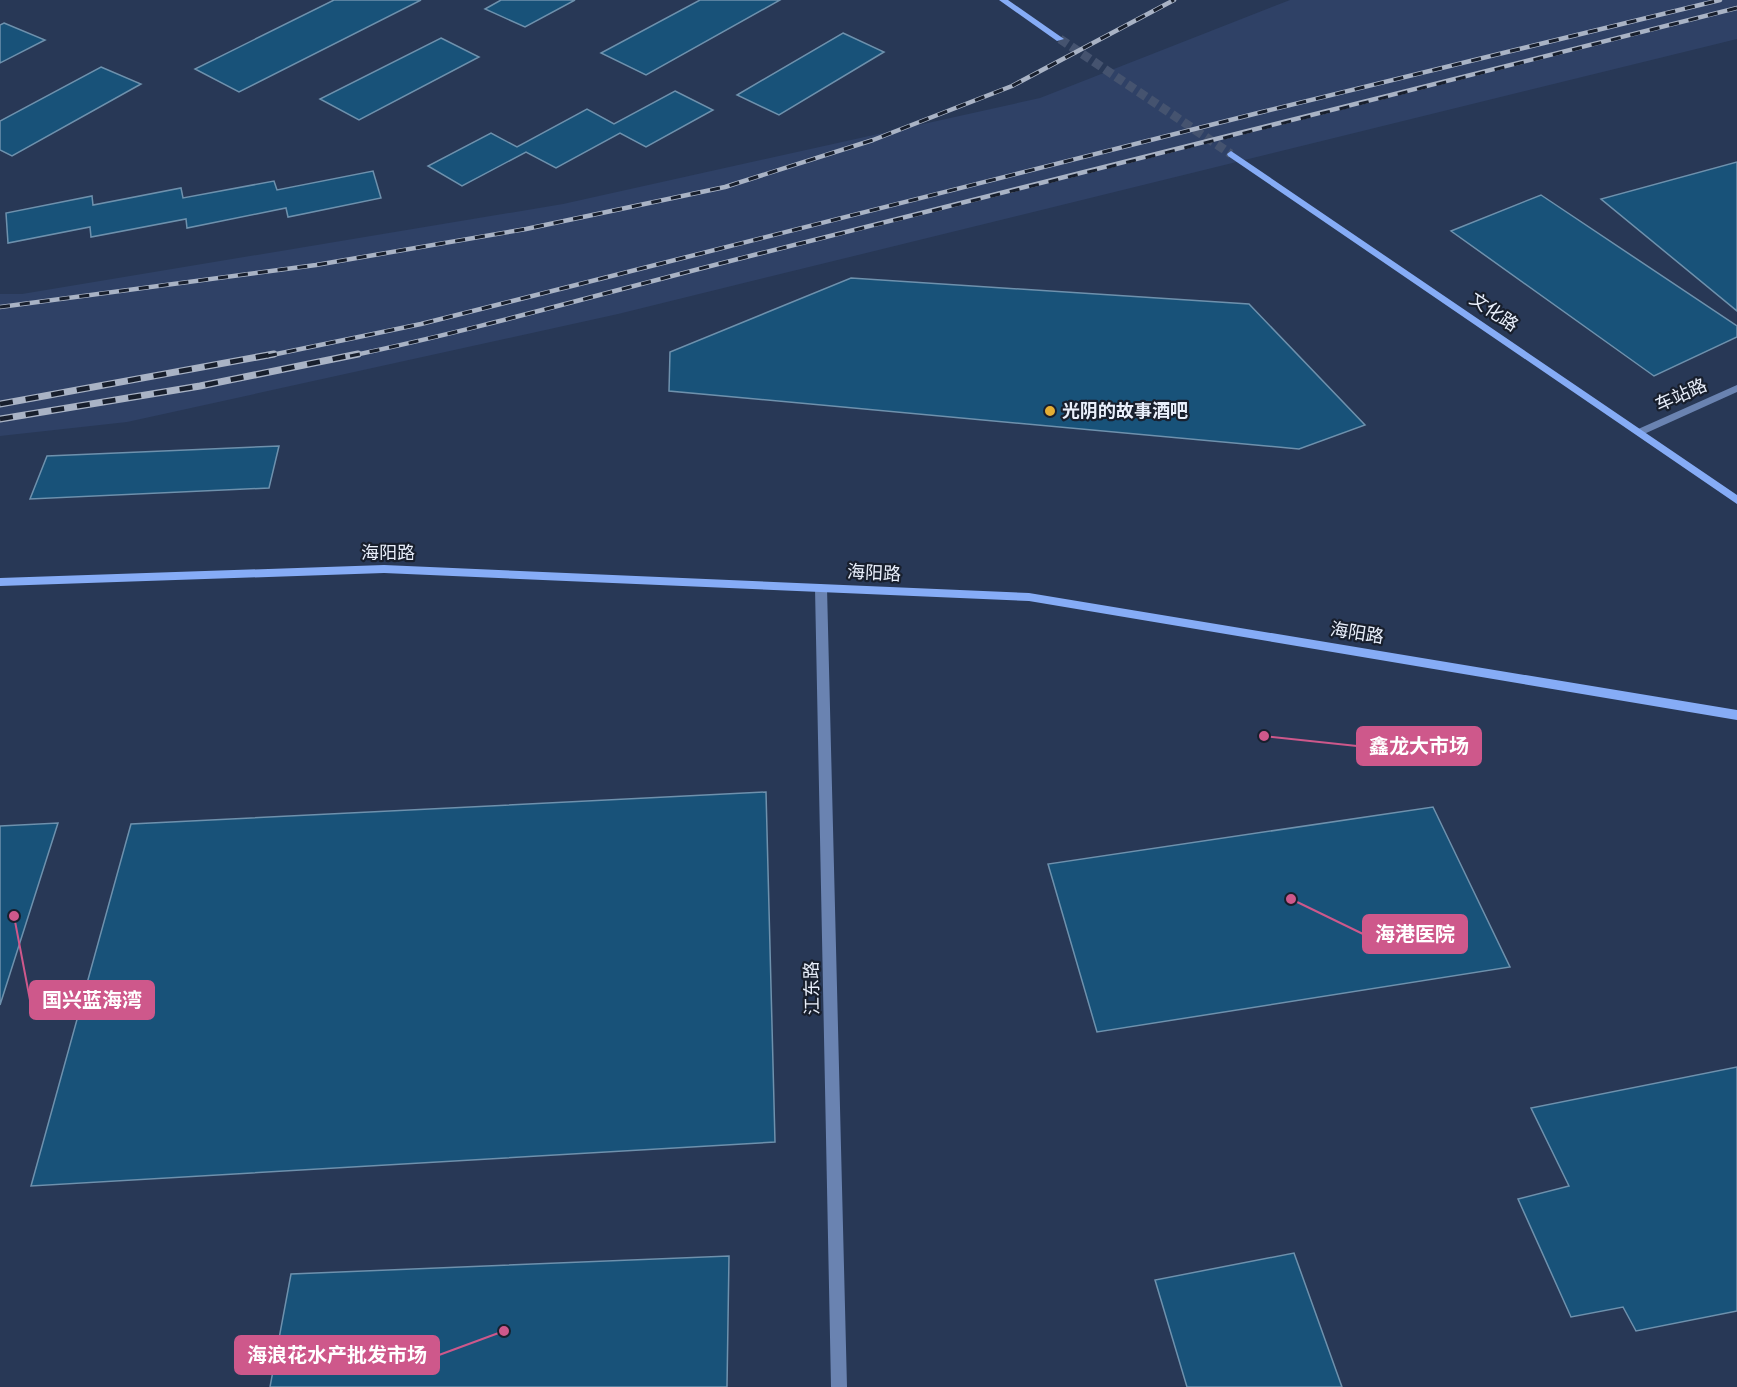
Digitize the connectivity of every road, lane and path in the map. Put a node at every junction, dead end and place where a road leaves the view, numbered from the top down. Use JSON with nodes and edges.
{"nodes":[{"id":1,"x":1003,"y":0,"type":"edge"},
{"id":2,"x":1060,"y":39,"type":"tunnel mouth"},
{"id":3,"x":1231,"y":154,"type":"tunnel mouth"},
{"id":4,"x":1737,"y":388,"type":"edge"},
{"id":5,"x":1640,"y":432,"type":"junction"},
{"id":6,"x":1737,"y":500,"type":"edge"},
{"id":7,"x":0,"y":582,"type":"edge"},
{"id":8,"x":821,"y":588,"type":"junction"},
{"id":9,"x":1737,"y":715,"type":"edge"},
{"id":10,"x":839,"y":1387,"type":"edge"}],
"edges":[{"from":1,"to":2,"type":"main road"},
{"from":3,"to":5,"type":"main road","name":"文化路"},
{"from":4,"to":5,"type":"street","name":"车站路"},
{"from":5,"to":6,"type":"main road","name":"文化路"},
{"from":7,"to":8,"type":"main road","name":"海阳路"},
{"from":8,"to":9,"type":"main road","name":"海阳路"},
{"from":8,"to":10,"type":"street","name":"江东路"}]}
